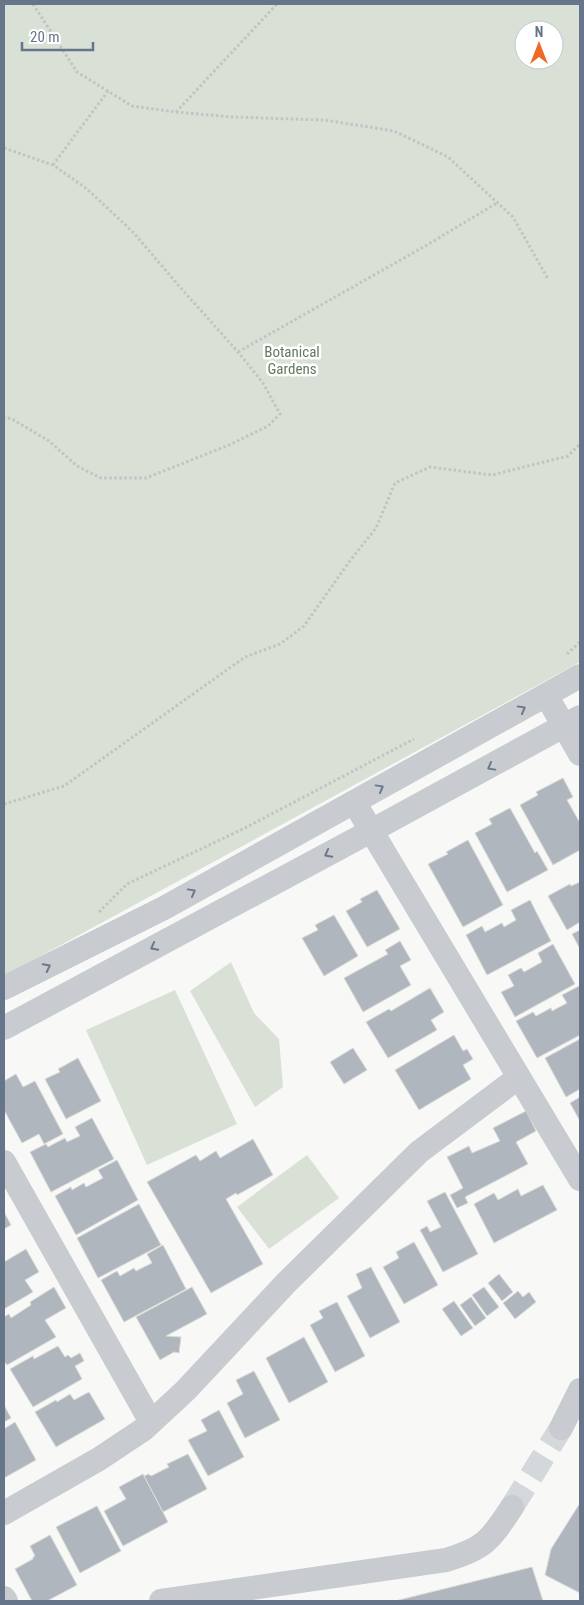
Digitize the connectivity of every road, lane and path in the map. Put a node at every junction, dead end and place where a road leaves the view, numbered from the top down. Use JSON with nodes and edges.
{"nodes":[{"id":1,"x":33,"y":4,"type":"edge"},
{"id":2,"x":277,"y":4,"type":"edge"},
{"id":3,"x":108,"y":92,"type":"junction"},
{"id":4,"x":176,"y":112,"type":"junction"},
{"id":5,"x":4,"y":148,"type":"edge"},
{"id":6,"x":53,"y":165,"type":"junction"},
{"id":7,"x":497,"y":202,"type":"junction"},
{"id":8,"x":548,"y":279,"type":"dead end"},
{"id":9,"x":238,"y":352,"type":"junction"},
{"id":10,"x":4,"y":417,"type":"edge"},
{"id":11,"x":580,"y":444,"type":"edge"},
{"id":12,"x":580,"y":642,"type":"edge"},
{"id":13,"x":562,"y":660,"type":"dead end"},
{"id":14,"x":580,"y":676,"type":"edge"},
{"id":15,"x":546,"y":695,"type":"junction"},
{"id":16,"x":572,"y":722,"type":"edge"},
{"id":17,"x":419,"y":736,"type":"dead end"},
{"id":18,"x":580,"y":754,"type":"edge"},
{"id":19,"x":354,"y":802,"type":"junction"},
{"id":20,"x":4,"y":804,"type":"edge"},
{"id":21,"x":372,"y":832,"type":"junction"},
{"id":22,"x":98,"y":914,"type":"dead end"},
{"id":23,"x":4,"y":988,"type":"edge"},
{"id":24,"x":4,"y":1028,"type":"edge"},
{"id":25,"x":519,"y":1077,"type":"junction"},
{"id":26,"x":4,"y":1162,"type":"edge"},
{"id":27,"x":580,"y":1179,"type":"edge"},
{"id":28,"x":580,"y":1390,"type":"edge"},
{"id":29,"x":151,"y":1422,"type":"junction"},
{"id":30,"x":560,"y":1428,"type":"tunnel mouth"},
{"id":31,"x":512,"y":1507,"type":"tunnel mouth"},
{"id":32,"x":4,"y":1513,"type":"edge"},
{"id":33,"x":162,"y":1601,"type":"edge"}],
"edges":[{"from":1,"to":3,"type":"path"},
{"from":2,"to":4,"type":"path"},
{"from":3,"to":4,"type":"path"},
{"from":3,"to":6,"type":"path"},
{"from":4,"to":7,"type":"path"},
{"from":5,"to":6,"type":"path"},
{"from":6,"to":9,"type":"path"},
{"from":7,"to":8,"type":"path"},
{"from":7,"to":9,"type":"path"},
{"from":9,"to":10,"type":"path"},
{"from":11,"to":20,"type":"path"},
{"from":12,"to":13,"type":"path"},
{"from":14,"to":15,"type":"street"},
{"from":15,"to":16,"type":"street"},
{"from":19,"to":15,"type":"street","one_way":true},
{"from":16,"to":18,"type":"street"},
{"from":16,"to":21,"type":"street","one_way":true},
{"from":17,"to":22,"type":"path"},
{"from":19,"to":21,"type":"street"},
{"from":23,"to":19,"type":"street","one_way":true},
{"from":21,"to":24,"type":"street","one_way":true},
{"from":21,"to":25,"type":"street"},
{"from":25,"to":27,"type":"street"},
{"from":25,"to":29,"type":"street"},
{"from":26,"to":29,"type":"street"},
{"from":28,"to":30,"type":"street"},
{"from":29,"to":32,"type":"street"},
{"from":31,"to":33,"type":"street"}]}
